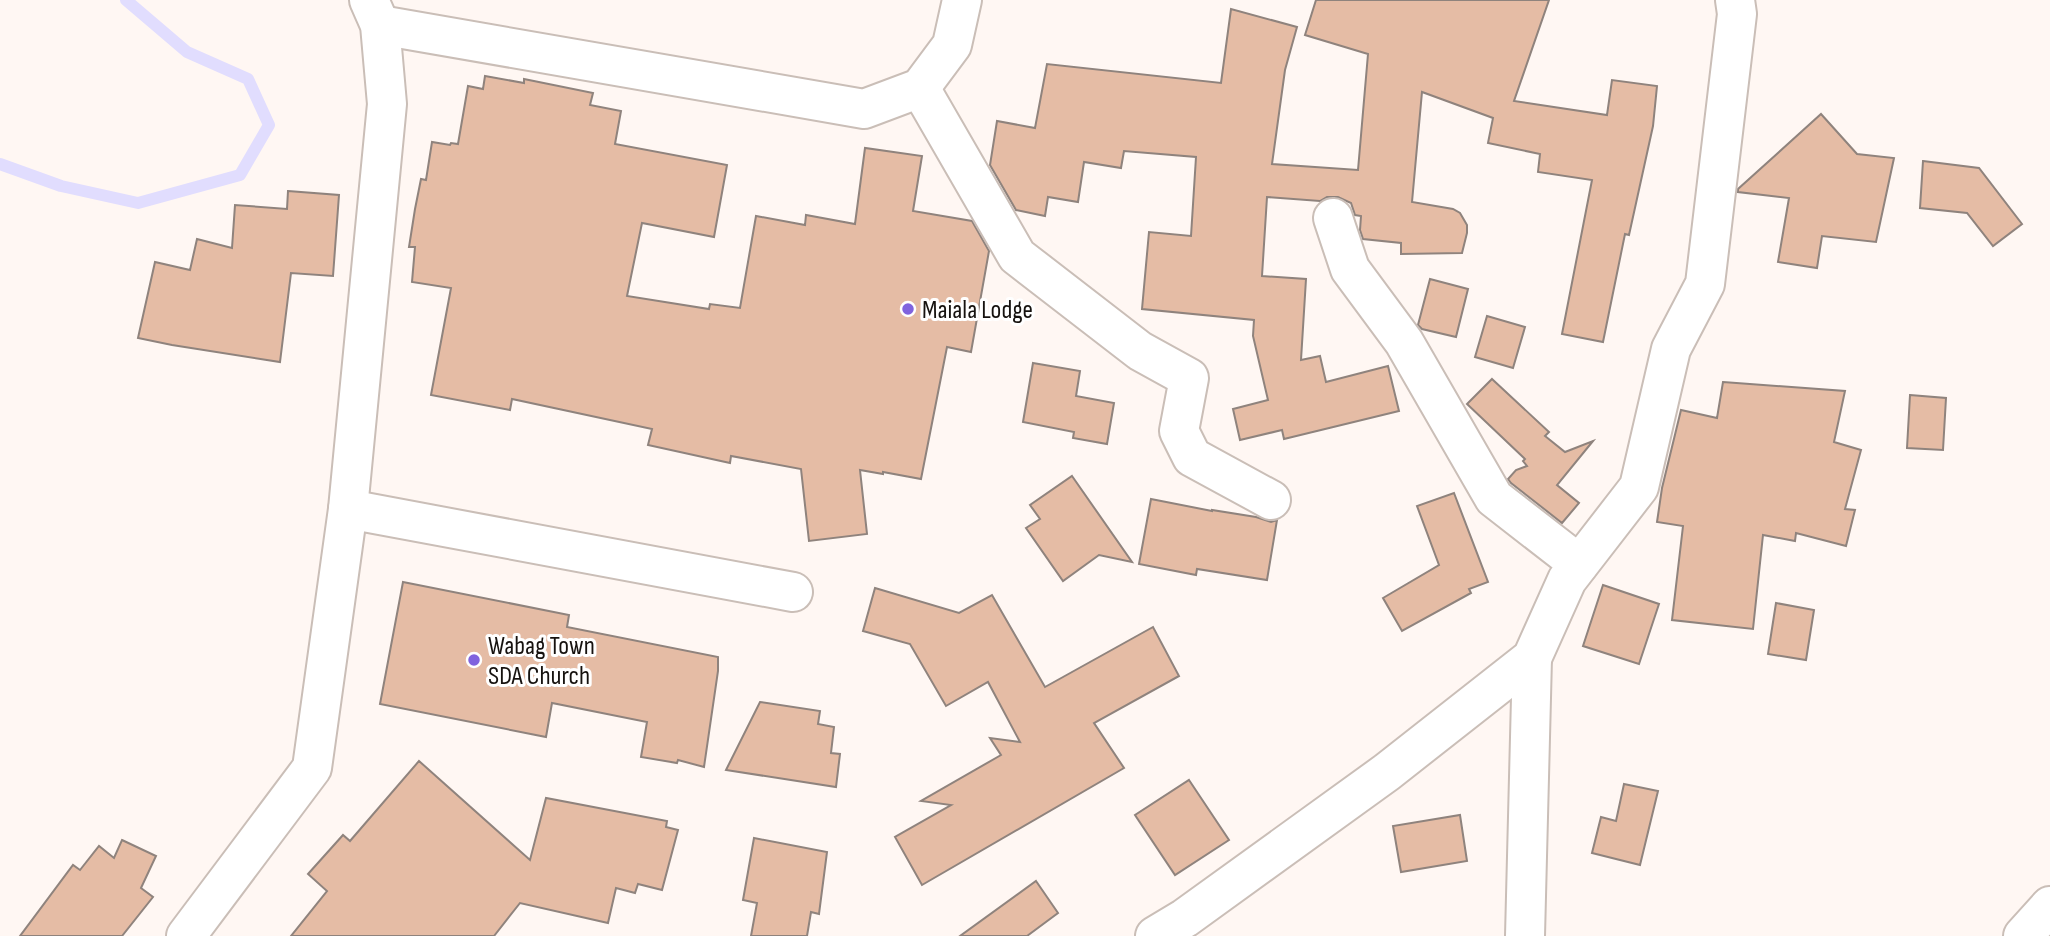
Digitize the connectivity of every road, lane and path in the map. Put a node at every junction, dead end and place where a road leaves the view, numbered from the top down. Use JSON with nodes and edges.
{"nodes":[{"id":1,"x":962,"y":0,"type":"edge"},
{"id":2,"x":1735,"y":0,"type":"edge"},
{"id":3,"x":374,"y":12,"type":"edge"},
{"id":4,"x":920,"y":88,"type":"junction"},
{"id":5,"x":1333,"y":218,"type":"dead end"},
{"id":6,"x":1271,"y":500,"type":"dead end"},
{"id":7,"x":348,"y":509,"type":"junction"},
{"id":8,"x":1579,"y":564,"type":"junction"},
{"id":9,"x":793,"y":592,"type":"dead end"},
{"id":10,"x":1532,"y":658,"type":"junction"},
{"id":11,"x":2050,"y":906,"type":"edge"},
{"id":12,"x":1179,"y":930,"type":"edge"},
{"id":13,"x":186,"y":936,"type":"edge"},
{"id":14,"x":1525,"y":936,"type":"edge"},
{"id":15,"x":2023,"y":936,"type":"edge"}],
"edges":[{"from":1,"to":4,"type":"street"},
{"from":2,"to":8,"type":"street"},
{"from":3,"to":4,"type":"street"},
{"from":3,"to":7,"type":"street"},
{"from":4,"to":6,"type":"street"},
{"from":5,"to":8,"type":"street"},
{"from":7,"to":9,"type":"street"},
{"from":7,"to":13,"type":"street"},
{"from":8,"to":10,"type":"street"},
{"from":10,"to":12,"type":"street"},
{"from":10,"to":14,"type":"street"},
{"from":11,"to":15,"type":"street"}]}
